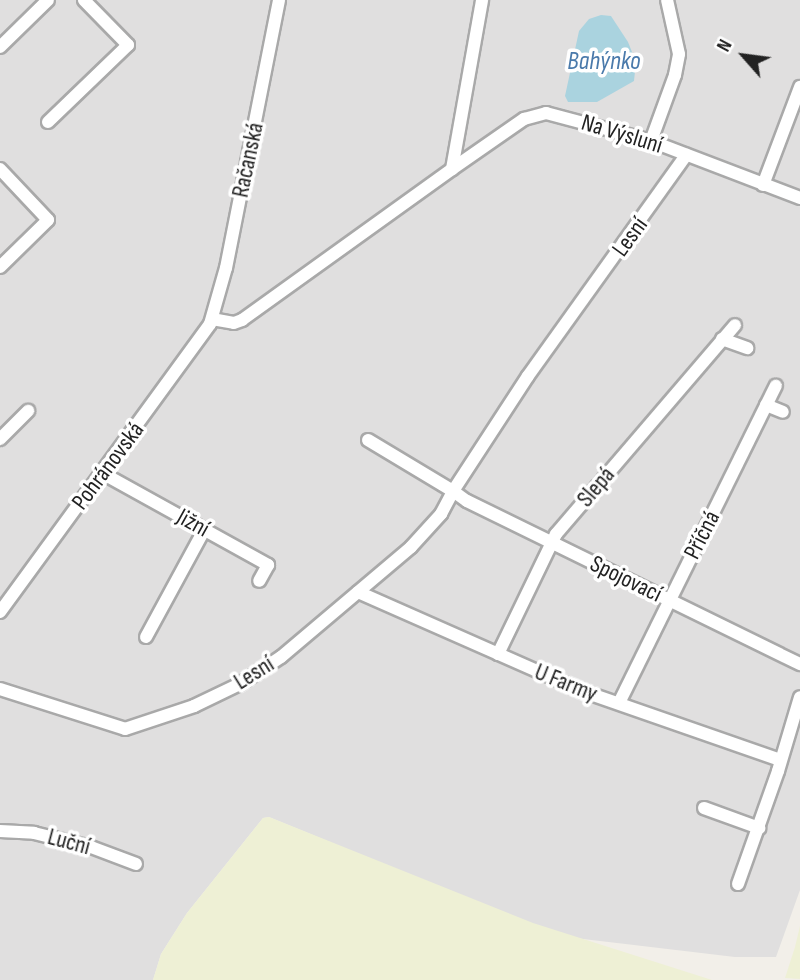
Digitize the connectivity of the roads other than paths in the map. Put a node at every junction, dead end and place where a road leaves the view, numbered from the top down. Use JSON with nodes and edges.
{"nodes":[{"id":1,"x":48,"y":0,"type":"edge"},
{"id":2,"x":84,"y":0,"type":"edge"},
{"id":3,"x":279,"y":0,"type":"edge"},
{"id":4,"x":482,"y":0,"type":"edge"},
{"id":5,"x":667,"y":0,"type":"edge"},
{"id":6,"x":3,"y":39,"type":"edge"},
{"id":7,"x":800,"y":87,"type":"edge"},
{"id":8,"x":48,"y":122,"type":"dead end"},
{"id":9,"x":651,"y":141,"type":"junction"},
{"id":10,"x":686,"y":155,"type":"junction"},
{"id":11,"x":0,"y":169,"type":"edge"},
{"id":12,"x":452,"y":169,"type":"junction"},
{"id":13,"x":763,"y":185,"type":"junction"},
{"id":14,"x":800,"y":198,"type":"edge"},
{"id":15,"x":0,"y":267,"type":"edge"},
{"id":16,"x":212,"y":319,"type":"junction"},
{"id":17,"x":735,"y":324,"type":"dead end"},
{"id":18,"x":722,"y":339,"type":"junction"},
{"id":19,"x":747,"y":348,"type":"dead end"},
{"id":20,"x":776,"y":386,"type":"dead end"},
{"id":21,"x":766,"y":405,"type":"junction"},
{"id":22,"x":28,"y":411,"type":"dead end"},
{"id":23,"x":783,"y":412,"type":"dead end"},
{"id":24,"x":0,"y":439,"type":"edge"},
{"id":25,"x":368,"y":440,"type":"dead end"},
{"id":26,"x":102,"y":473,"type":"junction"},
{"id":27,"x":453,"y":491,"type":"junction"},
{"id":28,"x":204,"y":530,"type":"junction"},
{"id":29,"x":552,"y":542,"type":"junction"},
{"id":30,"x":259,"y":581,"type":"dead end"},
{"id":31,"x":358,"y":592,"type":"junction"},
{"id":32,"x":669,"y":600,"type":"junction"},
{"id":33,"x":0,"y":612,"type":"edge"},
{"id":34,"x":146,"y":637,"type":"dead end"},
{"id":35,"x":498,"y":654,"type":"junction"},
{"id":36,"x":800,"y":663,"type":"edge"},
{"id":37,"x":0,"y":689,"type":"edge"},
{"id":38,"x":800,"y":697,"type":"edge"},
{"id":39,"x":619,"y":703,"type":"junction"},
{"id":40,"x":779,"y":760,"type":"junction"},
{"id":41,"x":704,"y":808,"type":"dead end"},
{"id":42,"x":759,"y":828,"type":"junction"},
{"id":43,"x":0,"y":831,"type":"edge"},
{"id":44,"x":136,"y":864,"type":"dead end"},
{"id":45,"x":737,"y":884,"type":"dead end"}],
"edges":[{"from":1,"to":6,"type":"street"},
{"from":2,"to":8,"type":"street"},
{"from":3,"to":16,"type":"street","name":"Račanská"},
{"from":4,"to":12,"type":"street"},
{"from":5,"to":9,"type":"street"},
{"from":7,"to":13,"type":"street"},
{"from":9,"to":10,"type":"street","name":"Na Výsluní"},
{"from":9,"to":12,"type":"street","name":"Na Výsluní"},
{"from":10,"to":13,"type":"street","name":"Na Výsluní"},
{"from":10,"to":27,"type":"street","name":"Lesní"},
{"from":11,"to":15,"type":"street"},
{"from":12,"to":16,"type":"street","name":"Na Výsluní"},
{"from":13,"to":14,"type":"street","name":"Na Výsluní"},
{"from":16,"to":26,"type":"street","name":"Pohránovská"},
{"from":17,"to":18,"type":"street","name":"Slepá"},
{"from":18,"to":19,"type":"street"},
{"from":18,"to":29,"type":"street","name":"Slepá"},
{"from":20,"to":21,"type":"street","name":"Příčná"},
{"from":21,"to":23,"type":"street"},
{"from":21,"to":32,"type":"street","name":"Příčná"},
{"from":22,"to":24,"type":"street"},
{"from":25,"to":27,"type":"street"},
{"from":26,"to":28,"type":"street","name":"Jižní"},
{"from":26,"to":33,"type":"street","name":"Pohránovská"},
{"from":27,"to":29,"type":"street","name":"Spojovací"},
{"from":27,"to":31,"type":"street","name":"Lesní"},
{"from":28,"to":30,"type":"street","name":"Jižní"},
{"from":28,"to":34,"type":"street"},
{"from":29,"to":32,"type":"street","name":"Spojovací"},
{"from":29,"to":35,"type":"street","name":"Slepá"},
{"from":31,"to":35,"type":"street","name":"U Farmy"},
{"from":31,"to":37,"type":"street","name":"Lesní"},
{"from":32,"to":36,"type":"street","name":"Spojovací"},
{"from":32,"to":39,"type":"street","name":"Příčná"},
{"from":35,"to":39,"type":"street","name":"U Farmy"},
{"from":38,"to":40,"type":"street"},
{"from":39,"to":40,"type":"street","name":"U Farmy"},
{"from":40,"to":42,"type":"street"},
{"from":41,"to":42,"type":"street"},
{"from":42,"to":45,"type":"street"},
{"from":43,"to":44,"type":"street","name":"Luční"}]}
